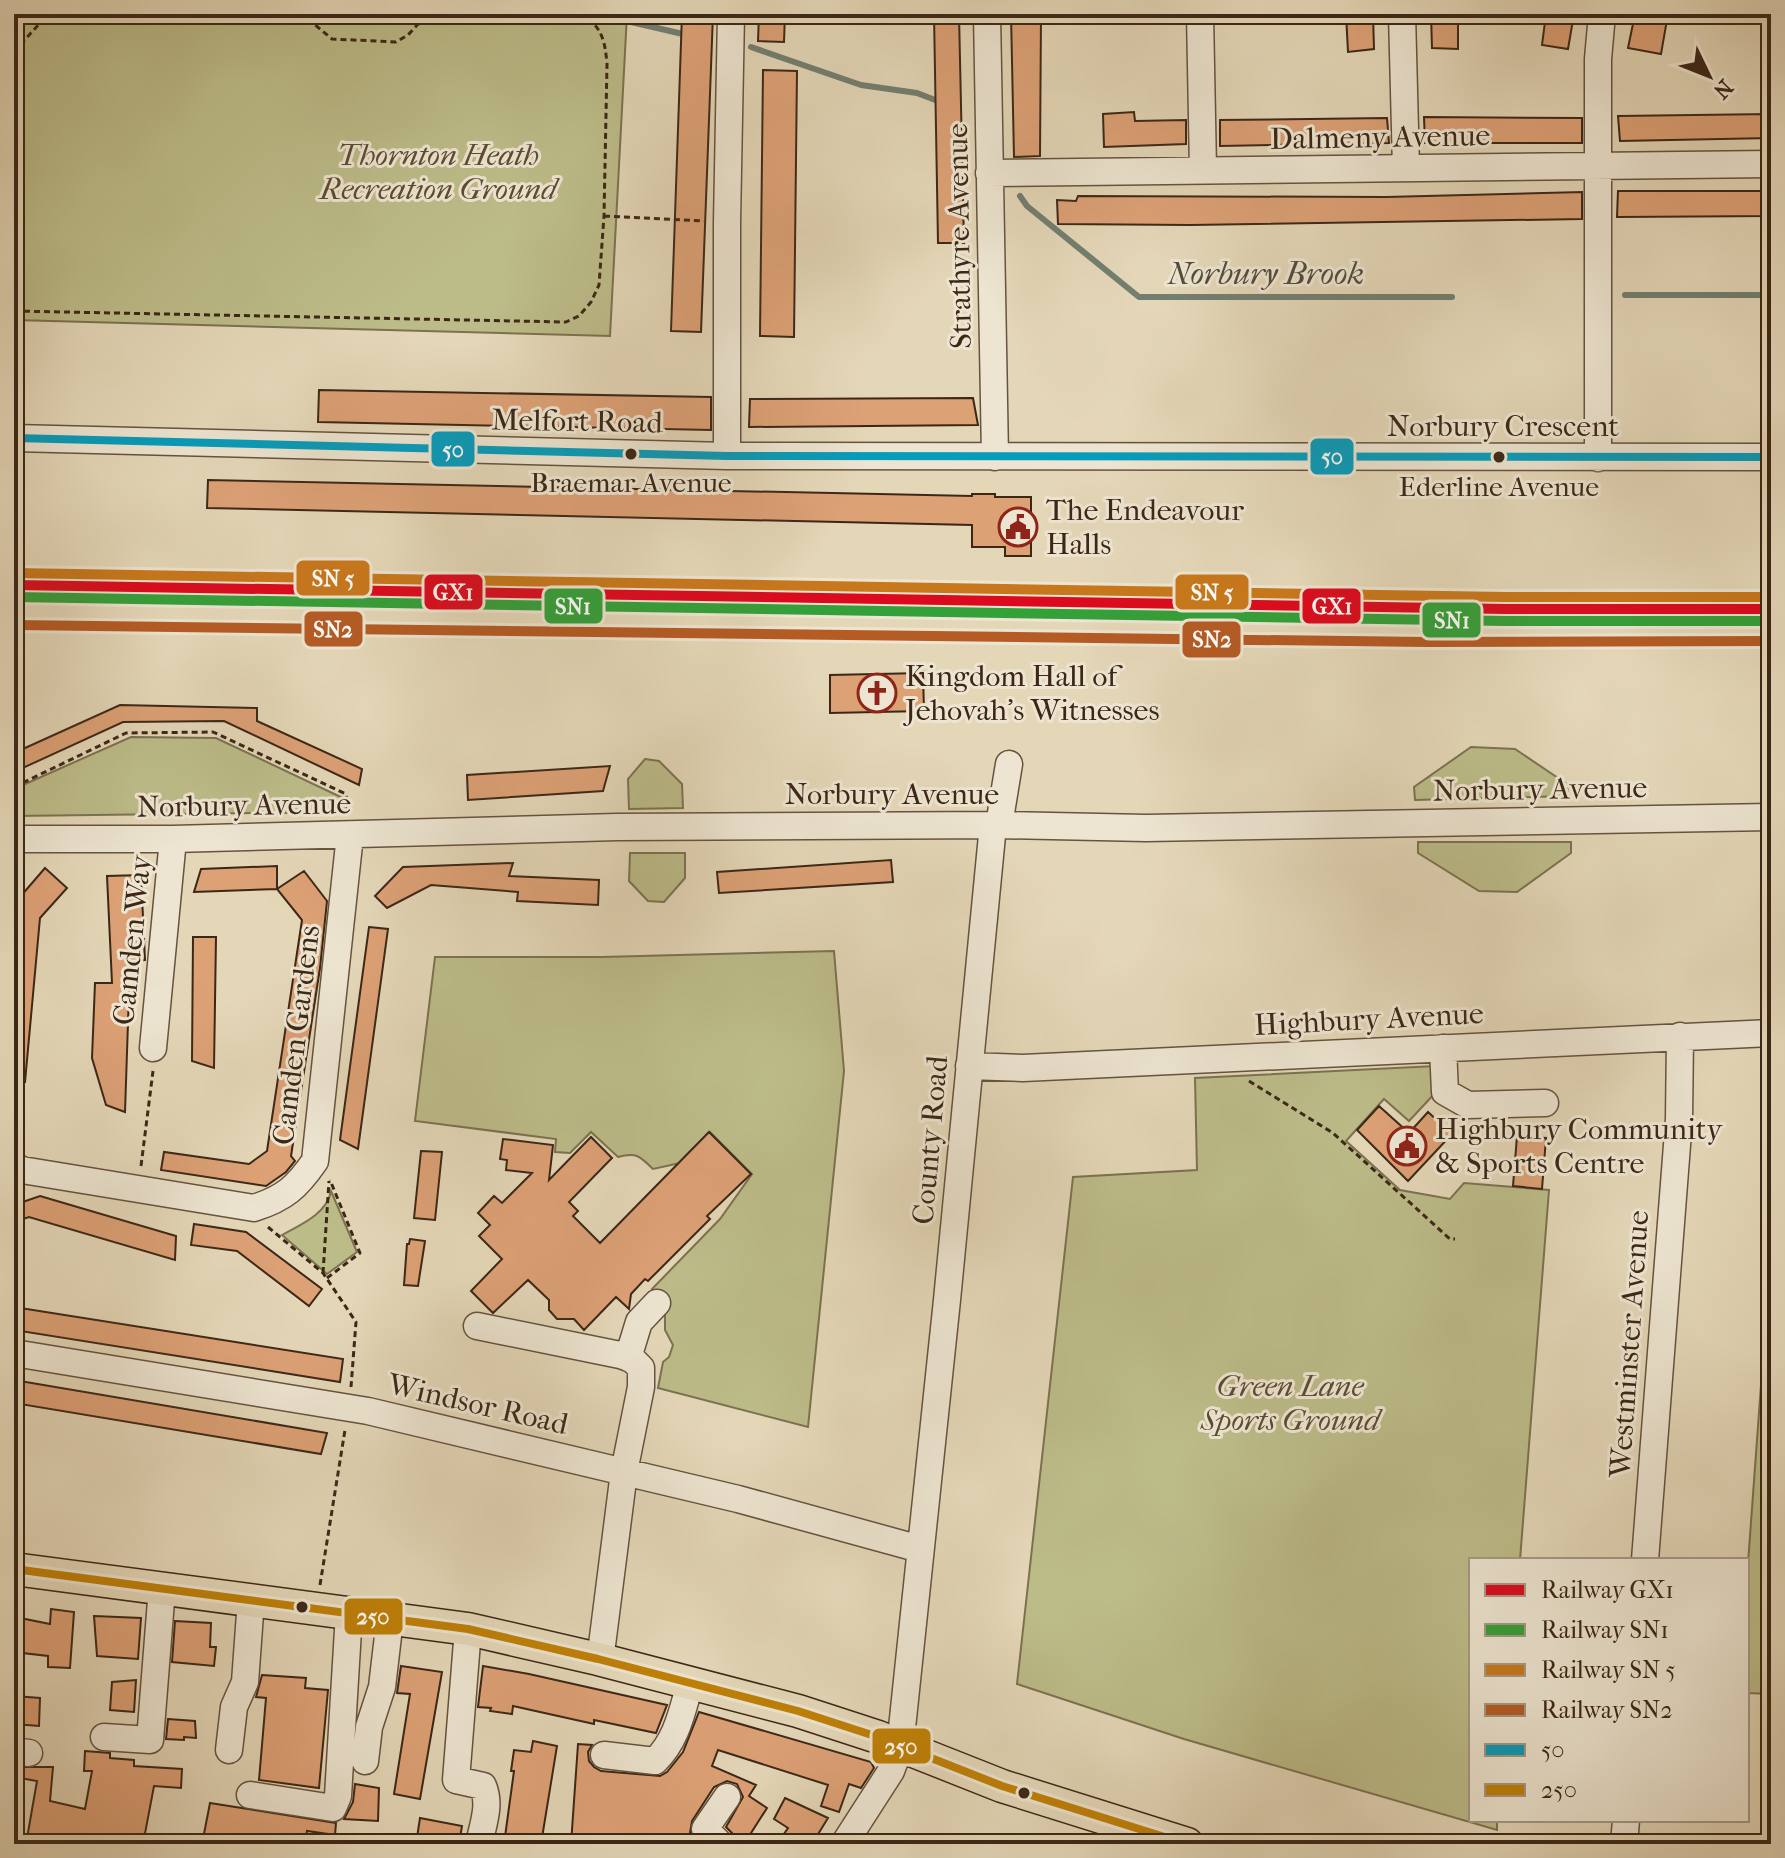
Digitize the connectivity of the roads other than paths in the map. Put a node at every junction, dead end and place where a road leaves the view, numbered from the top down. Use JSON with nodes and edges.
{"nodes":[{"id":1,"x":731,"y":14,"type":"edge"},
{"id":2,"x":987,"y":14,"type":"edge"},
{"id":3,"x":1200,"y":14,"type":"edge"},
{"id":4,"x":1402,"y":14,"type":"edge"},
{"id":5,"x":1602,"y":14,"type":"edge"},
{"id":6,"x":1771,"y":164,"type":"edge"},
{"id":7,"x":1600,"y":167,"type":"junction"},
{"id":8,"x":1406,"y":168,"type":"junction"},
{"id":9,"x":1203,"y":170,"type":"junction"},
{"id":10,"x":989,"y":173,"type":"junction"},
{"id":11,"x":14,"y":438,"type":"edge"},
{"id":12,"x":727,"y":456,"type":"junction"},
{"id":13,"x":995,"y":457,"type":"junction"},
{"id":14,"x":1771,"y":457,"type":"edge"},
{"id":15,"x":1598,"y":458,"type":"junction"},
{"id":16,"x":1009,"y":764,"type":"dead end"},
{"id":17,"x":1771,"y":817,"type":"edge"},
{"id":18,"x":996,"y":825,"type":"junction"},
{"id":19,"x":350,"y":835,"type":"junction"},
{"id":20,"x":14,"y":839,"type":"edge"},
{"id":21,"x":173,"y":839,"type":"junction"},
{"id":22,"x":1771,"y":1033,"type":"edge"},
{"id":23,"x":1680,"y":1036,"type":"junction"},
{"id":24,"x":153,"y":1048,"type":"road end"},
{"id":25,"x":1443,"y":1048,"type":"junction"},
{"id":26,"x":969,"y":1066,"type":"junction"},
{"id":27,"x":1545,"y":1103,"type":"dead end"},
{"id":28,"x":14,"y":1166,"type":"edge"},
{"id":29,"x":657,"y":1303,"type":"dead end"},
{"id":30,"x":477,"y":1326,"type":"dead end"},
{"id":31,"x":14,"y":1353,"type":"edge"},
{"id":32,"x":628,"y":1358,"type":"junction"},
{"id":33,"x":624,"y":1472,"type":"junction"},
{"id":34,"x":920,"y":1549,"type":"junction"},
{"id":35,"x":1645,"y":1558,"type":"edge"},
{"id":36,"x":14,"y":1569,"type":"edge"},
{"id":37,"x":162,"y":1588,"type":"junction"},
{"id":38,"x":251,"y":1600,"type":"junction"},
{"id":39,"x":349,"y":1613,"type":"junction"},
{"id":40,"x":390,"y":1619,"type":"junction"},
{"id":41,"x":468,"y":1629,"type":"junction"},
{"id":42,"x":598,"y":1659,"type":"junction"},
{"id":43,"x":690,"y":1684,"type":"junction"},
{"id":44,"x":104,"y":1737,"type":"dead end"},
{"id":45,"x":900,"y":1747,"type":"junction"},
{"id":46,"x":229,"y":1750,"type":"dead end"},
{"id":47,"x":604,"y":1755,"type":"dead end"},
{"id":48,"x":365,"y":1761,"type":"dead end"},
{"id":49,"x":250,"y":1795,"type":"dead end"},
{"id":50,"x":727,"y":1797,"type":"dead end"},
{"id":51,"x":1626,"y":1822,"type":"edge"},
{"id":52,"x":1182,"y":1843,"type":"edge"},
{"id":53,"x":479,"y":1844,"type":"edge"},
{"id":54,"x":720,"y":1844,"type":"edge"},
{"id":55,"x":844,"y":1844,"type":"edge"},
{"id":56,"x":1624,"y":1844,"type":"edge"}],
"edges":[{"from":1,"to":12,"type":"street"},
{"from":2,"to":10,"type":"street","name":"Strathyre Avenue"},
{"from":3,"to":9,"type":"street"},
{"from":4,"to":8,"type":"street"},
{"from":5,"to":7,"type":"street"},
{"from":6,"to":7,"type":"street","name":"Dalmeny Avenue"},
{"from":7,"to":8,"type":"street","name":"Dalmeny Avenue"},
{"from":7,"to":15,"type":"street"},
{"from":8,"to":9,"type":"street","name":"Dalmeny Avenue"},
{"from":9,"to":10,"type":"street","name":"Dalmeny Avenue"},
{"from":10,"to":13,"type":"street","name":"Strathyre Avenue"},
{"from":11,"to":12,"type":"street","name":"Melfort Road"},
{"from":12,"to":13,"type":"street","name":"Melfort Road"},
{"from":13,"to":15,"type":"street","name":"Norbury Crescent"},
{"from":14,"to":15,"type":"street","name":"Norbury Crescent"},
{"from":16,"to":18,"type":"street","name":"County Road"},
{"from":17,"to":18,"type":"street","name":"Norbury Avenue"},
{"from":18,"to":19,"type":"street","name":"Norbury Avenue"},
{"from":18,"to":26,"type":"street","name":"County Road"},
{"from":19,"to":21,"type":"street","name":"Norbury Avenue"},
{"from":19,"to":28,"type":"street","name":"Camden Gardens"},
{"from":20,"to":21,"type":"street","name":"Norbury Avenue"},
{"from":21,"to":24,"type":"street","name":"Camden Way"},
{"from":22,"to":23,"type":"street","name":"Highbury Avenue"},
{"from":23,"to":25,"type":"street","name":"Highbury Avenue"},
{"from":23,"to":35,"type":"street","name":"Westminster Avenue"},
{"from":25,"to":26,"type":"street","name":"Highbury Avenue"},
{"from":25,"to":27,"type":"street"},
{"from":26,"to":34,"type":"street","name":"County Road"},
{"from":29,"to":32,"type":"street"},
{"from":30,"to":32,"type":"street"},
{"from":31,"to":33,"type":"street","name":"Windsor Road"},
{"from":32,"to":33,"type":"street"},
{"from":33,"to":34,"type":"street","name":"Windsor Road"},
{"from":33,"to":42,"type":"street"},
{"from":34,"to":45,"type":"street","name":"County Road"},
{"from":36,"to":37,"type":"main road"},
{"from":37,"to":38,"type":"main road"},
{"from":37,"to":44,"type":"street"},
{"from":38,"to":39,"type":"main road"},
{"from":38,"to":46,"type":"street"},
{"from":39,"to":40,"type":"main road"},
{"from":39,"to":49,"type":"street"},
{"from":40,"to":41,"type":"main road"},
{"from":40,"to":48,"type":"street"},
{"from":41,"to":42,"type":"main road"},
{"from":41,"to":53,"type":"street"},
{"from":42,"to":43,"type":"main road"},
{"from":43,"to":45,"type":"main road"},
{"from":43,"to":47,"type":"street"},
{"from":45,"to":52,"type":"main road"},
{"from":45,"to":55,"type":"street","name":"County Road"},
{"from":50,"to":54,"type":"street"},
{"from":51,"to":56,"type":"street"}]}
